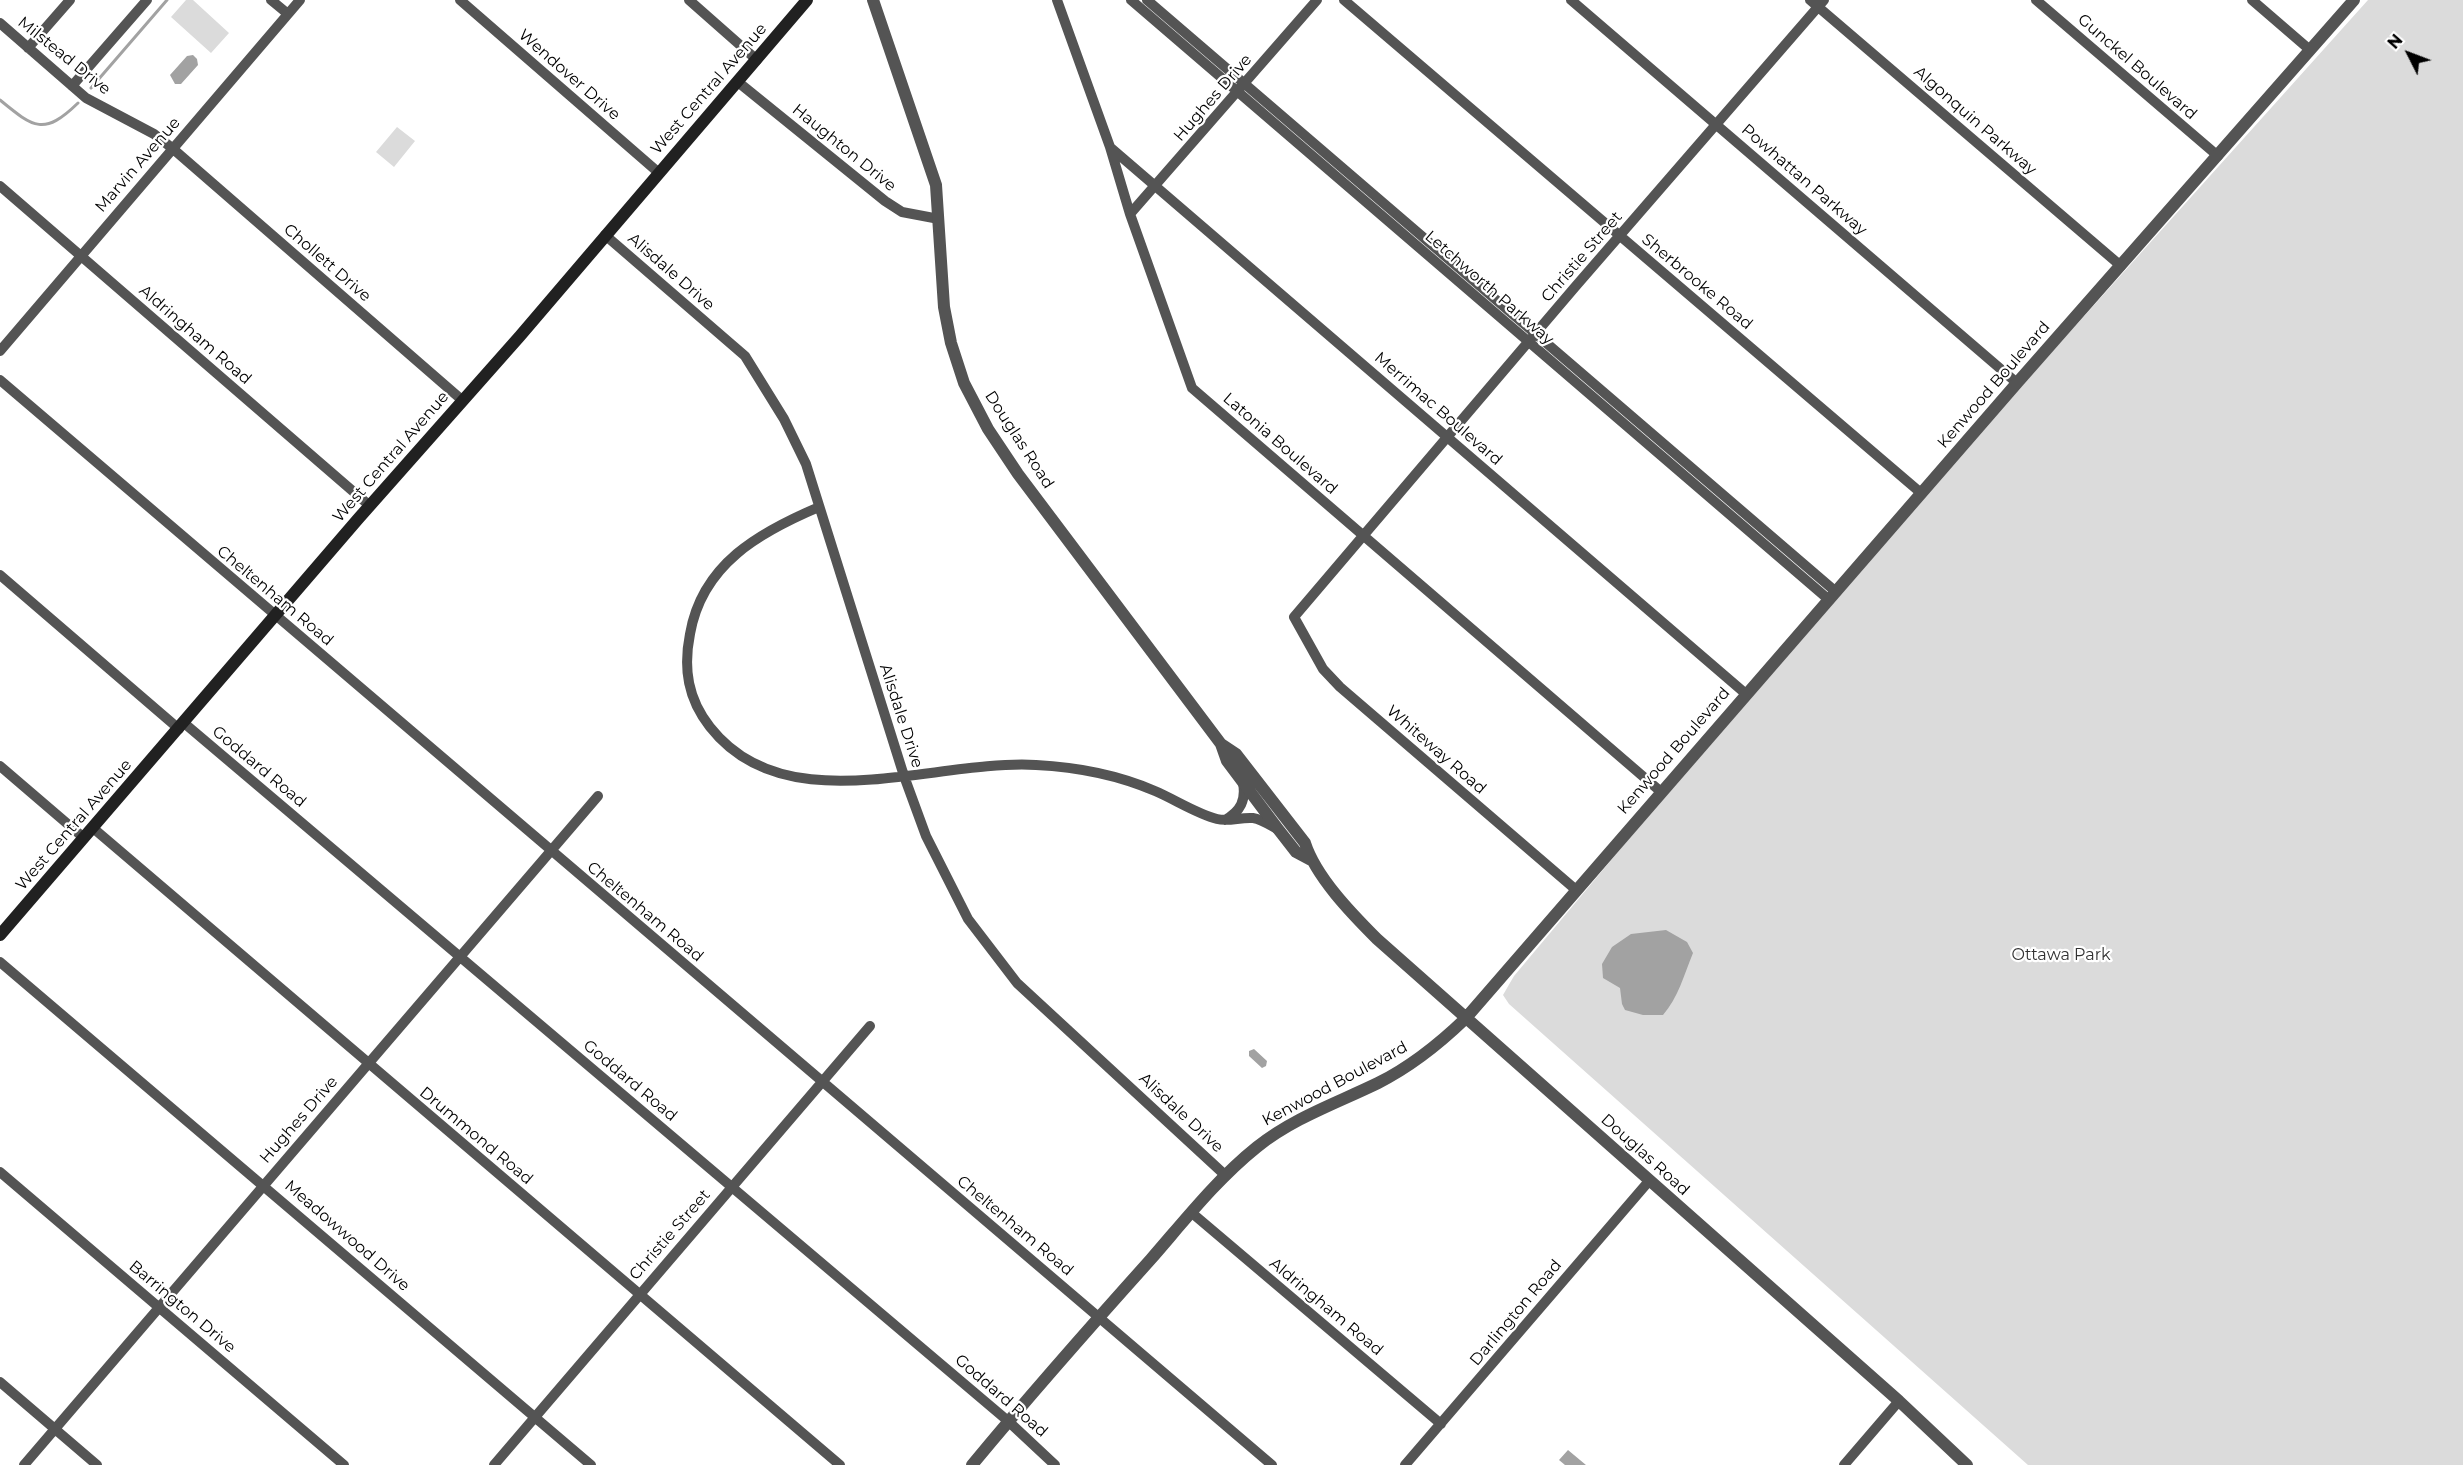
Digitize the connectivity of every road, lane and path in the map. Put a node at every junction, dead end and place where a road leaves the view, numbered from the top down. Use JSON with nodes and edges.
{"nodes":[{"id":1,"x":70,"y":0,"type":"edge"},
{"id":2,"x":147,"y":0,"type":"edge"},
{"id":3,"x":271,"y":0,"type":"edge"},
{"id":4,"x":300,"y":0,"type":"edge"},
{"id":5,"x":460,"y":0,"type":"edge"},
{"id":6,"x":689,"y":0,"type":"edge"},
{"id":7,"x":807,"y":0,"type":"edge"},
{"id":8,"x":873,"y":0,"type":"edge"},
{"id":9,"x":1057,"y":0,"type":"edge"},
{"id":10,"x":1131,"y":0,"type":"edge"},
{"id":11,"x":1147,"y":0,"type":"edge"},
{"id":12,"x":1317,"y":0,"type":"edge"},
{"id":13,"x":1344,"y":0,"type":"edge"},
{"id":14,"x":1571,"y":0,"type":"edge"},
{"id":15,"x":2036,"y":0,"type":"edge"},
{"id":16,"x":2252,"y":0,"type":"edge"},
{"id":17,"x":2354,"y":0,"type":"edge"},
{"id":18,"x":1818,"y":2,"type":"edge"},
{"id":19,"x":288,"y":14,"type":"junction"},
{"id":20,"x":0,"y":23,"type":"edge"},
{"id":21,"x":28,"y":48,"type":"junction"},
{"id":22,"x":2310,"y":50,"type":"junction"},
{"id":23,"x":757,"y":60,"type":"junction"},
{"id":24,"x":738,"y":82,"type":"junction"},
{"id":25,"x":72,"y":86,"type":"junction"},
{"id":26,"x":1241,"y":88,"type":"junction"},
{"id":27,"x":1716,"y":124,"type":"junction"},
{"id":28,"x":1110,"y":147,"type":"junction"},
{"id":29,"x":172,"y":148,"type":"junction"},
{"id":30,"x":2217,"y":156,"type":"junction"},
{"id":31,"x":659,"y":173,"type":"junction"},
{"id":32,"x":0,"y":186,"type":"edge"},
{"id":33,"x":1156,"y":187,"type":"junction"},
{"id":34,"x":1130,"y":214,"type":"junction"},
{"id":35,"x":939,"y":219,"type":"junction"},
{"id":36,"x":605,"y":235,"type":"junction"},
{"id":37,"x":1619,"y":236,"type":"junction"},
{"id":38,"x":80,"y":255,"type":"junction"},
{"id":39,"x":2121,"y":266,"type":"junction"},
{"id":40,"x":1532,"y":338,"type":"junction"},
{"id":41,"x":0,"y":351,"type":"edge"},
{"id":42,"x":0,"y":380,"type":"edge"},
{"id":43,"x":2016,"y":383,"type":"junction"},
{"id":44,"x":462,"y":400,"type":"junction"},
{"id":45,"x":1447,"y":437,"type":"junction"},
{"id":46,"x":1921,"y":493,"type":"junction"},
{"id":47,"x":370,"y":506,"type":"junction"},
{"id":48,"x":819,"y":507,"type":"junction"},
{"id":49,"x":1363,"y":535,"type":"junction"},
{"id":50,"x":0,"y":575,"type":"edge"},
{"id":51,"x":1832,"y":595,"type":"junction"},
{"id":52,"x":276,"y":617,"type":"junction"},
{"id":53,"x":1294,"y":617,"type":"joint"},
{"id":54,"x":1746,"y":694,"type":"junction"},
{"id":55,"x":181,"y":726,"type":"junction"},
{"id":56,"x":1221,"y":744,"type":"junction"},
{"id":57,"x":0,"y":766,"type":"edge"},
{"id":58,"x":904,"y":776,"type":"junction"},
{"id":59,"x":1243,"y":783,"type":"junction"},
{"id":60,"x":1660,"y":791,"type":"junction"},
{"id":61,"x":598,"y":796,"type":"dead end"},
{"id":62,"x":1225,"y":820,"type":"junction"},
{"id":63,"x":93,"y":828,"type":"junction"},
{"id":64,"x":1278,"y":829,"type":"junction"},
{"id":65,"x":84,"y":838,"type":"junction"},
{"id":66,"x":550,"y":851,"type":"junction"},
{"id":67,"x":1311,"y":860,"type":"junction"},
{"id":68,"x":1575,"y":889,"type":"junction"},
{"id":69,"x":0,"y":935,"type":"edge"},
{"id":70,"x":459,"y":956,"type":"junction"},
{"id":71,"x":0,"y":962,"type":"edge"},
{"id":72,"x":1465,"y":1019,"type":"junction"},
{"id":73,"x":870,"y":1026,"type":"dead end"},
{"id":74,"x":368,"y":1063,"type":"junction"},
{"id":75,"x":822,"y":1082,"type":"junction"},
{"id":76,"x":0,"y":1172,"type":"edge"},
{"id":77,"x":1226,"y":1175,"type":"junction"},
{"id":78,"x":1649,"y":1181,"type":"junction"},
{"id":79,"x":264,"y":1185,"type":"junction"},
{"id":80,"x":731,"y":1186,"type":"junction"},
{"id":81,"x":1192,"y":1213,"type":"junction"},
{"id":82,"x":639,"y":1294,"type":"junction"},
{"id":83,"x":159,"y":1307,"type":"junction"},
{"id":84,"x":1099,"y":1317,"type":"junction"},
{"id":85,"x":0,"y":1382,"type":"edge"},
{"id":86,"x":1899,"y":1401,"type":"junction"},
{"id":87,"x":535,"y":1417,"type":"junction"},
{"id":88,"x":1008,"y":1421,"type":"junction"},
{"id":89,"x":1441,"y":1424,"type":"junction"},
{"id":90,"x":55,"y":1429,"type":"junction"},
{"id":91,"x":24,"y":1465,"type":"edge"},
{"id":92,"x":97,"y":1465,"type":"edge"},
{"id":93,"x":344,"y":1465,"type":"edge"},
{"id":94,"x":494,"y":1465,"type":"edge"},
{"id":95,"x":591,"y":1465,"type":"edge"},
{"id":96,"x":840,"y":1465,"type":"edge"},
{"id":97,"x":972,"y":1465,"type":"edge"},
{"id":98,"x":1055,"y":1465,"type":"edge"},
{"id":99,"x":1272,"y":1465,"type":"edge"},
{"id":100,"x":1405,"y":1465,"type":"edge"},
{"id":101,"x":1844,"y":1465,"type":"edge"},
{"id":102,"x":1967,"y":1465,"type":"edge"}],
"edges":[{"from":1,"to":21,"type":"street"},
{"from":2,"to":25,"type":"street"},
{"from":3,"to":19,"type":"street"},
{"from":4,"to":19,"type":"street","name":"Marvin Avenue"},
{"from":5,"to":31,"type":"street","name":"Wendover Drive"},
{"from":6,"to":23,"type":"street"},
{"from":7,"to":23,"type":"main road","name":"West Central Avenue"},
{"from":8,"to":35,"type":"street","name":"Douglas Road"},
{"from":9,"to":28,"type":"street","name":"Latonia Boulevard"},
{"from":10,"to":26,"type":"street","name":"Letchworth Parkway"},
{"from":11,"to":26,"type":"street","name":"Letchworth Parkway"},
{"from":12,"to":26,"type":"street","name":"Hughes Drive"},
{"from":13,"to":37,"type":"street","name":"Sherbrooke Road"},
{"from":14,"to":27,"type":"street","name":"Powhattan Parkway"},
{"from":15,"to":30,"type":"street","name":"Gunckel Boulevard"},
{"from":16,"to":22,"type":"street"},
{"from":17,"to":22,"type":"street","name":"Kenwood Boulevard"},
{"from":18,"to":27,"type":"street","name":"Christie Street"},
{"from":18,"to":39,"type":"street","name":"Algonquin Parkway"},
{"from":19,"to":29,"type":"street","name":"Marvin Avenue"},
{"from":20,"to":21,"type":"street","name":"Milstead Drive"},
{"from":21,"to":25,"type":"street","name":"Milstead Drive"},
{"from":22,"to":30,"type":"street","name":"Kenwood Boulevard"},
{"from":23,"to":24,"type":"main road","name":"West Central Avenue"},
{"from":24,"to":31,"type":"main road","name":"West Central Avenue"},
{"from":24,"to":35,"type":"street","name":"Haughton Drive"},
{"from":25,"to":29,"type":"street","name":"Milstead Drive"},
{"from":26,"to":33,"type":"street","name":"Hughes Drive"},
{"from":26,"to":40,"type":"street","name":"Letchworth Parkway"},
{"from":27,"to":37,"type":"street","name":"Christie Street"},
{"from":27,"to":43,"type":"street","name":"Powhattan Parkway"},
{"from":28,"to":33,"type":"street","name":"Merrimac Boulevard"},
{"from":28,"to":34,"type":"street","name":"Latonia Boulevard"},
{"from":29,"to":38,"type":"street","name":"Marvin Avenue"},
{"from":29,"to":44,"type":"street","name":"Chollett Drive"},
{"from":30,"to":39,"type":"street","name":"Kenwood Boulevard"},
{"from":31,"to":36,"type":"main road","name":"West Central Avenue"},
{"from":32,"to":38,"type":"street","name":"Aldringham Road"},
{"from":33,"to":34,"type":"street","name":"Hughes Drive"},
{"from":33,"to":45,"type":"street","name":"Merrimac Boulevard"},
{"from":34,"to":49,"type":"street","name":"Latonia Boulevard"},
{"from":35,"to":56,"type":"street","name":"Douglas Road"},
{"from":36,"to":44,"type":"main road","name":"West Central Avenue"},
{"from":36,"to":48,"type":"street","name":"Alisdale Drive"},
{"from":37,"to":40,"type":"street","name":"Christie Street"},
{"from":37,"to":46,"type":"street","name":"Sherbrooke Road"},
{"from":38,"to":41,"type":"street","name":"Marvin Avenue"},
{"from":38,"to":47,"type":"street","name":"Aldringham Road"},
{"from":39,"to":43,"type":"street","name":"Kenwood Boulevard"},
{"from":40,"to":45,"type":"street","name":"Christie Street"},
{"from":40,"to":51,"type":"street","name":"Letchworth Parkway"},
{"from":42,"to":52,"type":"street","name":"Cheltenham Road"},
{"from":43,"to":46,"type":"street","name":"Kenwood Boulevard"},
{"from":44,"to":47,"type":"main road","name":"West Central Avenue"},
{"from":45,"to":49,"type":"street","name":"Christie Street"},
{"from":45,"to":54,"type":"street","name":"Merrimac Boulevard"},
{"from":46,"to":51,"type":"street","name":"Kenwood Boulevard"},
{"from":47,"to":52,"type":"main road","name":"West Central Avenue"},
{"from":48,"to":58,"type":"street","name":"Alisdale Drive"},
{"from":48,"to":58,"type":"street"},
{"from":49,"to":53,"type":"street","name":"Christie Street"},
{"from":49,"to":60,"type":"street","name":"Latonia Boulevard"},
{"from":50,"to":55,"type":"street","name":"Goddard Road"},
{"from":51,"to":54,"type":"street","name":"Kenwood Boulevard"},
{"from":52,"to":55,"type":"main road","name":"West Central Avenue"},
{"from":52,"to":66,"type":"street","name":"Cheltenham Road"},
{"from":53,"to":68,"type":"street","name":"Whiteway Road"},
{"from":54,"to":60,"type":"street","name":"Kenwood Boulevard"},
{"from":55,"to":63,"type":"main road","name":"West Central Avenue"},
{"from":55,"to":70,"type":"street","name":"Goddard Road"},
{"from":56,"to":59,"type":"street","name":"Douglas Road"},
{"from":56,"to":67,"type":"street","name":"Douglas Road"},
{"from":57,"to":65,"type":"street"},
{"from":58,"to":62,"type":"street"},
{"from":58,"to":77,"type":"street","name":"Alisdale Drive"},
{"from":59,"to":62,"type":"street"},
{"from":59,"to":64,"type":"street","name":"Douglas Road"},
{"from":60,"to":68,"type":"street","name":"Kenwood Boulevard"},
{"from":61,"to":66,"type":"street","name":"Hughes Drive"},
{"from":62,"to":64,"type":"street"},
{"from":63,"to":65,"type":"main road","name":"West Central Avenue"},
{"from":63,"to":74,"type":"street","name":"Drummond Road"},
{"from":64,"to":67,"type":"street","name":"Douglas Road"},
{"from":65,"to":69,"type":"main road","name":"West Central Avenue"},
{"from":66,"to":70,"type":"street","name":"Hughes Drive"},
{"from":66,"to":75,"type":"street","name":"Cheltenham Road"},
{"from":67,"to":72,"type":"street","name":"Douglas Road"},
{"from":68,"to":72,"type":"street","name":"Kenwood Boulevard"},
{"from":70,"to":74,"type":"street","name":"Hughes Drive"},
{"from":70,"to":80,"type":"street","name":"Goddard Road"},
{"from":71,"to":79,"type":"street","name":"Meadowwood Drive"},
{"from":72,"to":77,"type":"street","name":"Kenwood Boulevard"},
{"from":72,"to":78,"type":"street","name":"Douglas Road"},
{"from":73,"to":75,"type":"street","name":"Christie Street"},
{"from":74,"to":79,"type":"street","name":"Hughes Drive"},
{"from":74,"to":82,"type":"street","name":"Drummond Road"},
{"from":75,"to":80,"type":"street","name":"Christie Street"},
{"from":75,"to":84,"type":"street","name":"Cheltenham Road"},
{"from":76,"to":83,"type":"street","name":"Barrington Drive"},
{"from":77,"to":81,"type":"street","name":"Kenwood Boulevard"},
{"from":78,"to":86,"type":"street","name":"Douglas Road"},
{"from":78,"to":89,"type":"street","name":"Darlington Road"},
{"from":79,"to":83,"type":"street","name":"Hughes Drive"},
{"from":79,"to":87,"type":"street","name":"Meadowwood Drive"},
{"from":80,"to":82,"type":"street","name":"Christie Street"},
{"from":80,"to":88,"type":"street","name":"Goddard Road"},
{"from":81,"to":84,"type":"street","name":"Kenwood Boulevard"},
{"from":81,"to":89,"type":"street","name":"Aldringham Road"},
{"from":82,"to":87,"type":"street","name":"Christie Street"},
{"from":82,"to":96,"type":"street","name":"Drummond Road"},
{"from":83,"to":90,"type":"street","name":"Hughes Drive"},
{"from":83,"to":93,"type":"street","name":"Barrington Drive"},
{"from":84,"to":88,"type":"street","name":"Kenwood Boulevard"},
{"from":84,"to":99,"type":"street","name":"Cheltenham Road"},
{"from":85,"to":90,"type":"street"},
{"from":86,"to":101,"type":"street"},
{"from":86,"to":102,"type":"street","name":"Douglas Road"},
{"from":87,"to":94,"type":"street","name":"Christie Street"},
{"from":87,"to":95,"type":"street","name":"Meadowwood Drive"},
{"from":88,"to":97,"type":"street","name":"Kenwood Boulevard"},
{"from":88,"to":98,"type":"street","name":"Goddard Road"},
{"from":89,"to":100,"type":"street","name":"Darlington Road"},
{"from":90,"to":91,"type":"street","name":"Hughes Drive"},
{"from":90,"to":92,"type":"street"}]}
